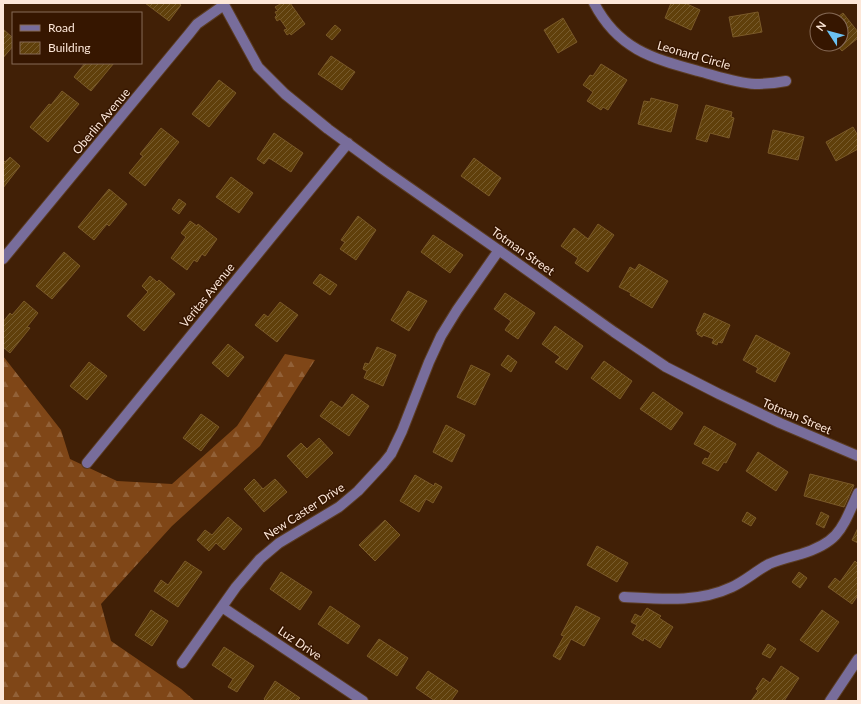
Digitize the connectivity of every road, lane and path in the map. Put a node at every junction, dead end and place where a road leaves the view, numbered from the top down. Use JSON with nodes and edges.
{"nodes":[{"id":1,"x":594,"y":3,"type":"edge"},
{"id":2,"x":224,"y":4,"type":"edge"},
{"id":3,"x":786,"y":81,"type":"dead end"},
{"id":4,"x":348,"y":143,"type":"junction"},
{"id":5,"x":499,"y":250,"type":"junction"},
{"id":6,"x":4,"y":254,"type":"edge"},
{"id":7,"x":858,"y":456,"type":"edge"},
{"id":8,"x":87,"y":462,"type":"dead end"},
{"id":9,"x":858,"y":493,"type":"edge"},
{"id":10,"x":624,"y":597,"type":"dead end"},
{"id":11,"x":222,"y":607,"type":"junction"},
{"id":12,"x":858,"y":658,"type":"edge"},
{"id":13,"x":182,"y":664,"type":"dead end"},
{"id":14,"x":363,"y":701,"type":"edge"},
{"id":15,"x":830,"y":701,"type":"edge"}],
"edges":[{"from":1,"to":3,"type":"street","name":"Leonard Circle"},
{"from":2,"to":4,"type":"street","name":"Totman Street"},
{"from":2,"to":6,"type":"street","name":"Oberlin Avenue"},
{"from":4,"to":5,"type":"street","name":"Totman Street"},
{"from":4,"to":8,"type":"street","name":"Veritas Avenue"},
{"from":5,"to":7,"type":"street","name":"Totman Street"},
{"from":5,"to":11,"type":"street","name":"New Caster Drive"},
{"from":9,"to":10,"type":"street"},
{"from":11,"to":13,"type":"street","name":"New Caster Drive"},
{"from":11,"to":14,"type":"street","name":"Luz Drive"},
{"from":12,"to":15,"type":"street"}]}
